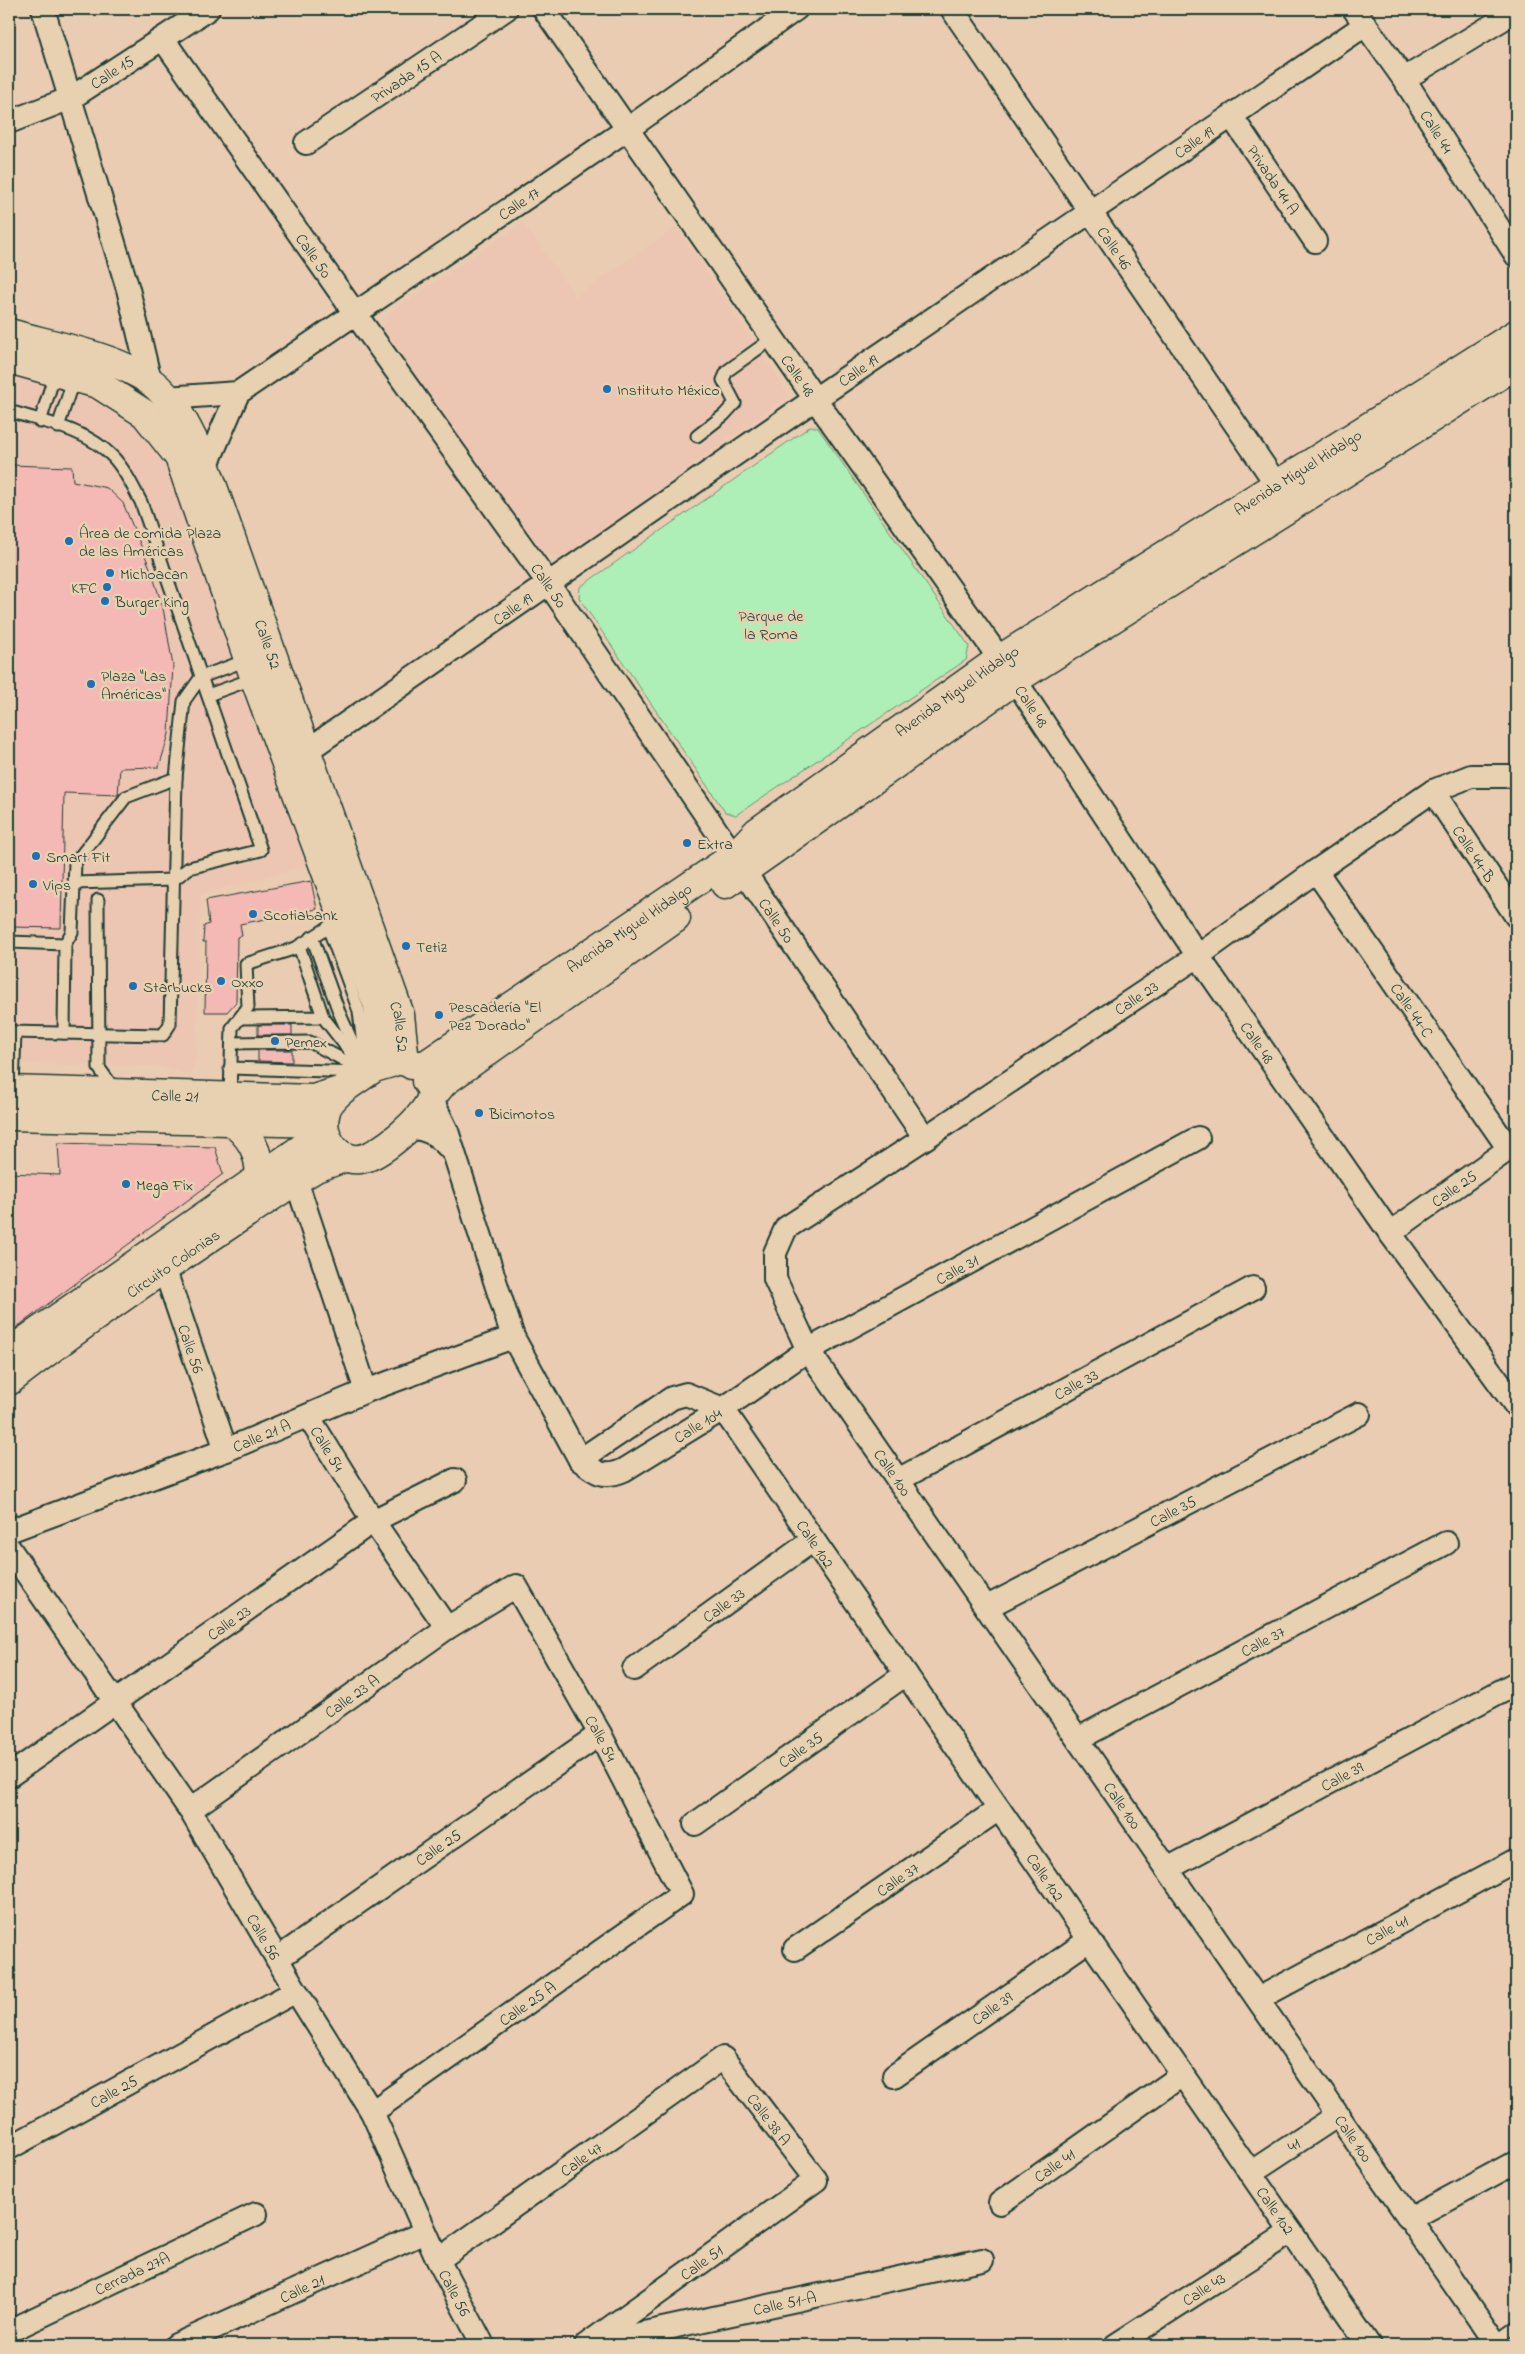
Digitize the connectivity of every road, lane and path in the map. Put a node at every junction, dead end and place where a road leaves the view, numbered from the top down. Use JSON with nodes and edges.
{"nodes":[{"id":1,"x":43,"y":9,"type":"edge"},
{"id":2,"x":208,"y":9,"type":"edge"},
{"id":3,"x":506,"y":9,"type":"edge"},
{"id":4,"x":544,"y":9,"type":"edge"},
{"id":5,"x":796,"y":9,"type":"edge"},
{"id":6,"x":952,"y":9,"type":"edge"},
{"id":7,"x":1516,"y":11,"type":"edge"},
{"id":8,"x":1360,"y":17,"type":"edge"},
{"id":9,"x":163,"y":39,"type":"junction"},
{"id":10,"x":1404,"y":79,"type":"junction"},
{"id":11,"x":71,"y":98,"type":"junction"},
{"id":12,"x":1232,"y":117,"type":"junction"},
{"id":13,"x":9,"y":122,"type":"edge"},
{"id":14,"x":628,"y":128,"type":"junction"},
{"id":15,"x":306,"y":143,"type":"dead end"},
{"id":16,"x":1091,"y":212,"type":"junction"},
{"id":17,"x":1314,"y":241,"type":"dead end"},
{"id":18,"x":1516,"y":255,"type":"edge"},
{"id":19,"x":354,"y":312,"type":"junction"},
{"id":20,"x":9,"y":333,"type":"edge"},
{"id":21,"x":1516,"y":334,"type":"edge"},
{"id":22,"x":773,"y":338,"type":"junction"},
{"id":23,"x":9,"y":359,"type":"edge"},
{"id":24,"x":1516,"y":365,"type":"edge"},
{"id":25,"x":44,"y":368,"type":"junction"},
{"id":26,"x":86,"y":380,"type":"junction"},
{"id":27,"x":158,"y":389,"type":"junction"},
{"id":28,"x":238,"y":393,"type":"junction"},
{"id":29,"x":815,"y":399,"type":"junction"},
{"id":30,"x":9,"y":411,"type":"edge"},
{"id":31,"x":40,"y":422,"type":"junction"},
{"id":32,"x":58,"y":427,"type":"junction"},
{"id":33,"x":697,"y":436,"type":"dead end"},
{"id":34,"x":206,"y":467,"type":"junction"},
{"id":35,"x":1277,"y":485,"type":"junction"},
{"id":36,"x":549,"y":584,"type":"junction"},
{"id":37,"x":245,"y":652,"type":"junction"},
{"id":38,"x":1007,"y":670,"type":"junction"},
{"id":39,"x":202,"y":677,"type":"junction"},
{"id":40,"x":257,"y":685,"type":"junction"},
{"id":41,"x":208,"y":695,"type":"junction"},
{"id":42,"x":305,"y":752,"type":"junction"},
{"id":43,"x":1516,"y":776,"type":"edge"},
{"id":44,"x":176,"y":778,"type":"junction"},
{"id":45,"x":1433,"y":791,"type":"junction"},
{"id":46,"x":739,"y":863,"type":"junction"},
{"id":47,"x":1316,"y":870,"type":"junction"},
{"id":48,"x":173,"y":880,"type":"junction"},
{"id":49,"x":74,"y":883,"type":"junction"},
{"id":50,"x":98,"y":900,"type":"dead end"},
{"id":51,"x":1516,"y":916,"type":"edge"},
{"id":52,"x":345,"y":919,"type":"junction"},
{"id":53,"x":312,"y":937,"type":"junction"},
{"id":54,"x":9,"y":942,"type":"edge"},
{"id":55,"x":65,"y":944,"type":"junction"},
{"id":56,"x":299,"y":946,"type":"junction"},
{"id":57,"x":1198,"y":956,"type":"junction"},
{"id":58,"x":323,"y":1017,"type":"junction"},
{"id":59,"x":240,"y":1018,"type":"junction"},
{"id":60,"x":12,"y":1032,"type":"edge"},
{"id":61,"x":64,"y":1033,"type":"junction"},
{"id":62,"x":99,"y":1033,"type":"junction"},
{"id":63,"x":232,"y":1043,"type":"junction"},
{"id":64,"x":409,"y":1064,"type":"junction"},
{"id":65,"x":230,"y":1068,"type":"junction"},
{"id":66,"x":370,"y":1070,"type":"junction"},
{"id":67,"x":342,"y":1090,"type":"junction"},
{"id":68,"x":117,"y":1093,"type":"junction"},
{"id":69,"x":432,"y":1098,"type":"junction"},
{"id":70,"x":11,"y":1103,"type":"edge"},
{"id":71,"x":230,"y":1109,"type":"junction"},
{"id":72,"x":409,"y":1127,"type":"junction"},
{"id":73,"x":925,"y":1138,"type":"junction"},
{"id":74,"x":1198,"y":1138,"type":"dead end"},
{"id":75,"x":333,"y":1140,"type":"junction"},
{"id":76,"x":1512,"y":1147,"type":"edge"},
{"id":77,"x":453,"y":1152,"type":"junction"},
{"id":78,"x":260,"y":1176,"type":"junction"},
{"id":79,"x":296,"y":1180,"type":"junction"},
{"id":80,"x":1390,"y":1233,"type":"junction"},
{"id":81,"x":775,"y":1252,"type":"joint"},
{"id":82,"x":160,"y":1258,"type":"junction"},
{"id":83,"x":1254,"y":1288,"type":"dead end"},
{"id":84,"x":513,"y":1336,"type":"junction"},
{"id":85,"x":808,"y":1350,"type":"junction"},
{"id":86,"x":9,"y":1352,"type":"edge"},
{"id":87,"x":9,"y":1381,"type":"edge"},
{"id":88,"x":366,"y":1391,"type":"junction"},
{"id":89,"x":1516,"y":1406,"type":"edge"},
{"id":90,"x":723,"y":1409,"type":"junction"},
{"id":91,"x":1359,"y":1414,"type":"dead end"},
{"id":92,"x":308,"y":1416,"type":"junction"},
{"id":93,"x":226,"y":1450,"type":"junction"},
{"id":94,"x":580,"y":1460,"type":"junction"},
{"id":95,"x":456,"y":1480,"type":"dead end"},
{"id":96,"x":898,"y":1480,"type":"junction"},
{"id":97,"x":373,"y":1520,"type":"junction"},
{"id":98,"x":9,"y":1531,"type":"edge"},
{"id":99,"x":813,"y":1540,"type":"junction"},
{"id":100,"x":1446,"y":1543,"type":"dead end"},
{"id":101,"x":9,"y":1548,"type":"edge"},
{"id":102,"x":516,"y":1586,"type":"joint"},
{"id":103,"x":987,"y":1608,"type":"junction"},
{"id":104,"x":447,"y":1628,"type":"junction"},
{"id":105,"x":634,"y":1669,"type":"dead end"},
{"id":106,"x":906,"y":1674,"type":"junction"},
{"id":107,"x":1516,"y":1684,"type":"edge"},
{"id":108,"x":113,"y":1701,"type":"junction"},
{"id":109,"x":600,"y":1734,"type":"junction"},
{"id":110,"x":1078,"y":1740,"type":"junction"},
{"id":111,"x":9,"y":1776,"type":"edge"},
{"id":112,"x":999,"y":1809,"type":"junction"},
{"id":113,"x":190,"y":1810,"type":"junction"},
{"id":114,"x":695,"y":1824,"type":"dead end"},
{"id":115,"x":1516,"y":1860,"type":"edge"},
{"id":116,"x":1167,"y":1868,"type":"junction"},
{"id":117,"x":682,"y":1894,"type":"joint"},
{"id":118,"x":1089,"y":1940,"type":"junction"},
{"id":119,"x":795,"y":1949,"type":"dead end"},
{"id":120,"x":277,"y":1959,"type":"junction"},
{"id":121,"x":296,"y":1991,"type":"junction"},
{"id":122,"x":1258,"y":1999,"type":"junction"},
{"id":123,"x":723,"y":2058,"type":"joint"},
{"id":124,"x":1182,"y":2075,"type":"junction"},
{"id":125,"x":894,"y":2076,"type":"dead end"},
{"id":126,"x":372,"y":2112,"type":"junction"},
{"id":127,"x":1338,"y":2115,"type":"junction"},
{"id":128,"x":9,"y":2148,"type":"edge"},
{"id":129,"x":1516,"y":2162,"type":"edge"},
{"id":130,"x":1250,"y":2173,"type":"junction"},
{"id":131,"x":816,"y":2180,"type":"joint"},
{"id":132,"x":1000,"y":2203,"type":"dead end"},
{"id":133,"x":256,"y":2214,"type":"dead end"},
{"id":134,"x":1410,"y":2219,"type":"junction"},
{"id":135,"x":426,"y":2232,"type":"junction"},
{"id":136,"x":1290,"y":2232,"type":"junction"},
{"id":137,"x":438,"y":2260,"type":"junction"},
{"id":138,"x":982,"y":2260,"type":"dead end"},
{"id":139,"x":1516,"y":2327,"type":"edge"},
{"id":140,"x":9,"y":2330,"type":"edge"},
{"id":141,"x":1496,"y":2344,"type":"edge"},
{"id":142,"x":176,"y":2345,"type":"edge"},
{"id":143,"x":483,"y":2345,"type":"edge"},
{"id":144,"x":587,"y":2345,"type":"edge"},
{"id":145,"x":1116,"y":2345,"type":"edge"},
{"id":146,"x":1368,"y":2345,"type":"edge"}],
"edges":[{"from":1,"to":11,"type":"street"},
{"from":2,"to":9,"type":"street","name":"Calle 15"},
{"from":3,"to":15,"type":"street","name":"Privada 15 A"},
{"from":4,"to":14,"type":"street","name":"Calle 48"},
{"from":5,"to":14,"type":"street","name":"Calle 17"},
{"from":6,"to":16,"type":"street","name":"Calle 46"},
{"from":7,"to":10,"type":"street"},
{"from":8,"to":10,"type":"street","name":"Calle 44"},
{"from":8,"to":12,"type":"street","name":"Calle 19"},
{"from":9,"to":11,"type":"street","name":"Calle 15"},
{"from":9,"to":19,"type":"street","name":"Calle 50"},
{"from":10,"to":18,"type":"street","name":"Calle 44"},
{"from":11,"to":13,"type":"street","name":"Calle 15"},
{"from":11,"to":27,"type":"street"},
{"from":12,"to":16,"type":"street","name":"Calle 19"},
{"from":12,"to":17,"type":"street","name":"Privada 44 A"},
{"from":14,"to":19,"type":"street","name":"Calle 17"},
{"from":14,"to":22,"type":"street","name":"Calle 48"},
{"from":16,"to":29,"type":"street","name":"Calle 19"},
{"from":16,"to":35,"type":"street","name":"Calle 46"},
{"from":19,"to":28,"type":"street","name":"Calle 17"},
{"from":19,"to":36,"type":"street","name":"Calle 50"},
{"from":20,"to":27,"type":"street","name":"Calle 52"},
{"from":21,"to":35,"type":"street","name":"Avenida Miguel Hidalgo"},
{"from":22,"to":29,"type":"street","name":"Calle 48"},
{"from":22,"to":33,"type":"lane"},
{"from":23,"to":25,"type":"street","name":"Calle 52"},
{"from":24,"to":38,"type":"street","name":"Avenida Miguel Hidalgo"},
{"from":25,"to":26,"type":"street","name":"Calle 52"},
{"from":25,"to":31,"type":"lane"},
{"from":26,"to":32,"type":"lane"},
{"from":26,"to":37,"type":"street","name":"Calle 52"},
{"from":27,"to":28,"type":"street"},
{"from":27,"to":34,"type":"street","name":"Calle 52"},
{"from":28,"to":34,"type":"street"},
{"from":29,"to":36,"type":"street","name":"Calle 19"},
{"from":29,"to":38,"type":"street","name":"Calle 48"},
{"from":30,"to":31,"type":"lane"},
{"from":31,"to":32,"type":"lane"},
{"from":32,"to":39,"type":"lane"},
{"from":34,"to":42,"type":"street","name":"Calle 52"},
{"from":35,"to":38,"type":"street","name":"Avenida Miguel Hidalgo"},
{"from":36,"to":42,"type":"street","name":"Calle 19"},
{"from":36,"to":46,"type":"street","name":"Calle 50"},
{"from":37,"to":39,"type":"lane"},
{"from":37,"to":40,"type":"street","name":"Calle 52"},
{"from":38,"to":46,"type":"street","name":"Avenida Miguel Hidalgo"},
{"from":38,"to":57,"type":"street","name":"Calle 48"},
{"from":39,"to":41,"type":"lane"},
{"from":39,"to":44,"type":"lane"},
{"from":40,"to":41,"type":"lane"},
{"from":40,"to":52,"type":"street","name":"Calle 52"},
{"from":41,"to":48,"type":"lane"},
{"from":42,"to":52,"type":"street","name":"Calle 52"},
{"from":43,"to":45,"type":"street","name":"Calle 23"},
{"from":44,"to":48,"type":"lane"},
{"from":44,"to":49,"type":"lane"},
{"from":45,"to":47,"type":"street","name":"Calle 23"},
{"from":45,"to":51,"type":"street","name":"Calle 44-B"},
{"from":46,"to":64,"type":"street","name":"Avenida Miguel Hidalgo"},
{"from":46,"to":69,"type":"street","name":"Avenida Miguel Hidalgo"},
{"from":46,"to":73,"type":"street","name":"Calle 50"},
{"from":47,"to":57,"type":"street","name":"Calle 23"},
{"from":47,"to":76,"type":"street","name":"Calle 44-C"},
{"from":48,"to":49,"type":"lane"},
{"from":48,"to":62,"type":"lane"},
{"from":49,"to":55,"type":"lane"},
{"from":50,"to":62,"type":"lane"},
{"from":52,"to":53,"type":"lane"},
{"from":52,"to":64,"type":"street","name":"Calle 52"},
{"from":52,"to":66,"type":"street","name":"Calle 52"},
{"from":53,"to":56,"type":"lane"},
{"from":53,"to":66,"type":"lane"},
{"from":54,"to":55,"type":"lane"},
{"from":55,"to":61,"type":"lane"},
{"from":56,"to":58,"type":"lane"},
{"from":56,"to":59,"type":"lane"},
{"from":57,"to":73,"type":"street","name":"Calle 23"},
{"from":57,"to":80,"type":"street","name":"Calle 48"},
{"from":58,"to":59,"type":"lane"},
{"from":58,"to":66,"type":"lane"},
{"from":59,"to":63,"type":"lane"},
{"from":60,"to":61,"type":"lane"},
{"from":60,"to":70,"type":"lane"},
{"from":61,"to":62,"type":"lane"},
{"from":62,"to":68,"type":"lane"},
{"from":63,"to":65,"type":"lane"},
{"from":63,"to":66,"type":"lane"},
{"from":64,"to":66,"type":"street"},
{"from":64,"to":69,"type":"street"},
{"from":65,"to":66,"type":"lane"},
{"from":65,"to":71,"type":"lane"},
{"from":66,"to":67,"type":"street"},
{"from":67,"to":71,"type":"street","name":"Calle 21"},
{"from":67,"to":75,"type":"street"},
{"from":68,"to":70,"type":"street","name":"Calle 21"},
{"from":68,"to":71,"type":"street","name":"Calle 21"},
{"from":69,"to":72,"type":"street"},
{"from":69,"to":77,"type":"street"},
{"from":70,"to":71,"type":"street","name":"Calle 21"},
{"from":71,"to":75,"type":"street","name":"Calle 21"},
{"from":71,"to":78,"type":"street"},
{"from":72,"to":75,"type":"street"},
{"from":72,"to":77,"type":"street"},
{"from":73,"to":81,"type":"street","name":"Calle 23"},
{"from":74,"to":85,"type":"street","name":"Calle 31"},
{"from":75,"to":78,"type":"street","name":"Circuito Colonias"},
{"from":75,"to":79,"type":"street","name":"Circuito Colonias"},
{"from":76,"to":80,"type":"street","name":"Calle 25"},
{"from":77,"to":84,"type":"street"},
{"from":78,"to":82,"type":"street","name":"Circuito Colonias"},
{"from":79,"to":82,"type":"street","name":"Circuito Colonias"},
{"from":79,"to":88,"type":"street"},
{"from":80,"to":89,"type":"street","name":"Calle 48"},
{"from":81,"to":85,"type":"street","name":"Calle 100"},
{"from":82,"to":86,"type":"street","name":"Circuito Colonias"},
{"from":82,"to":87,"type":"street","name":"Circuito Colonias"},
{"from":82,"to":93,"type":"street","name":"Calle 56"},
{"from":83,"to":96,"type":"street","name":"Calle 33"},
{"from":84,"to":88,"type":"street","name":"Calle 21 A"},
{"from":84,"to":94,"type":"street","name":"Calle 104"},
{"from":85,"to":90,"type":"street","name":"Calle 31"},
{"from":85,"to":96,"type":"street","name":"Calle 100"},
{"from":88,"to":92,"type":"street","name":"Calle 21 A"},
{"from":90,"to":94,"type":"street","name":"Calle 104"},
{"from":90,"to":94,"type":"street","name":"Calle 104"},
{"from":90,"to":99,"type":"street","name":"Calle 102"},
{"from":91,"to":103,"type":"street","name":"Calle 35"},
{"from":92,"to":93,"type":"street","name":"Calle 21 A"},
{"from":92,"to":97,"type":"street","name":"Calle 54"},
{"from":93,"to":98,"type":"street","name":"Calle 21 A"},
{"from":95,"to":97,"type":"street","name":"Calle 23"},
{"from":96,"to":103,"type":"street","name":"Calle 100"},
{"from":97,"to":104,"type":"street","name":"Calle 54"},
{"from":97,"to":108,"type":"street","name":"Calle 23"},
{"from":99,"to":105,"type":"street","name":"Calle 33"},
{"from":99,"to":106,"type":"street","name":"Calle 102"},
{"from":100,"to":110,"type":"street","name":"Calle 37"},
{"from":101,"to":108,"type":"street","name":"Calle 56"},
{"from":102,"to":104,"type":"street","name":"Calle 23 A"},
{"from":102,"to":109,"type":"street","name":"Calle 54"},
{"from":103,"to":110,"type":"street","name":"Calle 100"},
{"from":104,"to":113,"type":"street","name":"Calle 23 A"},
{"from":106,"to":112,"type":"street","name":"Calle 102"},
{"from":106,"to":114,"type":"street","name":"Calle 35"},
{"from":107,"to":116,"type":"street","name":"Calle 39"},
{"from":108,"to":111,"type":"street","name":"Calle 23"},
{"from":108,"to":113,"type":"street","name":"Calle 56"},
{"from":109,"to":117,"type":"street","name":"Calle 54"},
{"from":109,"to":120,"type":"street","name":"Calle 25"},
{"from":110,"to":116,"type":"street","name":"Calle 100"},
{"from":112,"to":118,"type":"street","name":"Calle 102"},
{"from":112,"to":119,"type":"street","name":"Calle 37"},
{"from":113,"to":120,"type":"street","name":"Calle 56"},
{"from":115,"to":122,"type":"street","name":"Calle 41"},
{"from":116,"to":122,"type":"street","name":"Calle 100"},
{"from":117,"to":126,"type":"street","name":"Calle 25 A"},
{"from":118,"to":124,"type":"street","name":"Calle 102"},
{"from":118,"to":125,"type":"street","name":"Calle 39"},
{"from":120,"to":121,"type":"street","name":"Calle 56"},
{"from":121,"to":126,"type":"street","name":"Calle 56"},
{"from":121,"to":128,"type":"street","name":"Calle 25"},
{"from":122,"to":127,"type":"street","name":"Calle 100"},
{"from":123,"to":131,"type":"street","name":"Calle 38 A"},
{"from":123,"to":137,"type":"street","name":"Calle 47"},
{"from":124,"to":130,"type":"street","name":"Calle 102"},
{"from":124,"to":132,"type":"street","name":"Calle 41"},
{"from":126,"to":135,"type":"street","name":"Calle 56"},
{"from":127,"to":130,"type":"street","name":"41"},
{"from":127,"to":134,"type":"street","name":"Calle 100"},
{"from":129,"to":134,"type":"street"},
{"from":130,"to":136,"type":"street","name":"Calle 102"},
{"from":131,"to":144,"type":"street","name":"Calle 51"},
{"from":133,"to":140,"type":"street","name":"Cerrada 27A"},
{"from":134,"to":141,"type":"street","name":"Calle 100"},
{"from":135,"to":137,"type":"street","name":"Calle 56"},
{"from":135,"to":142,"type":"street","name":"Calle 21"},
{"from":136,"to":145,"type":"street","name":"Calle 43"},
{"from":136,"to":146,"type":"street","name":"Calle 102"},
{"from":137,"to":143,"type":"street","name":"Calle 56"},
{"from":138,"to":144,"type":"street","name":"Calle 51-A"},
{"from":139,"to":141,"type":"lane"}]}
